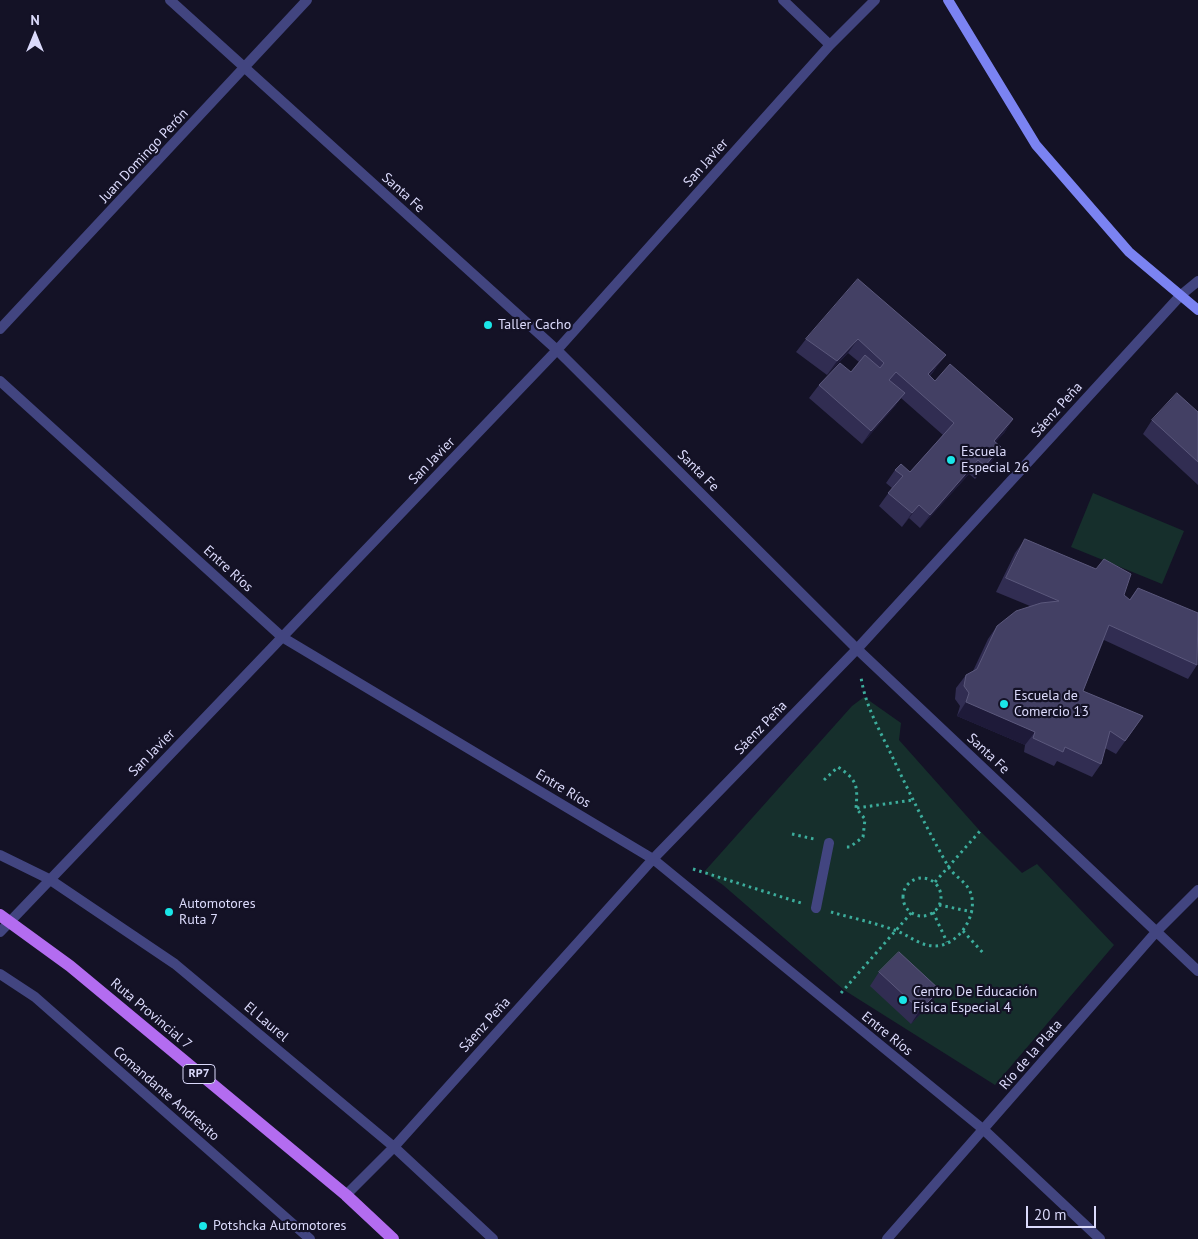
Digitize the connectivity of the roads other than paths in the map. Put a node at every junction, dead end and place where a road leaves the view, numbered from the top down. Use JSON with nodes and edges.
{"nodes":[{"id":1,"x":170,"y":0,"type":"edge"},
{"id":2,"x":307,"y":0,"type":"edge"},
{"id":3,"x":783,"y":0,"type":"edge"},
{"id":4,"x":875,"y":0,"type":"edge"},
{"id":5,"x":948,"y":0,"type":"edge"},
{"id":6,"x":830,"y":45,"type":"junction"},
{"id":7,"x":245,"y":69,"type":"junction"},
{"id":8,"x":1198,"y":281,"type":"edge"},
{"id":9,"x":1181,"y":295,"type":"junction"},
{"id":10,"x":1198,"y":310,"type":"edge"},
{"id":11,"x":0,"y":329,"type":"edge"},
{"id":12,"x":557,"y":350,"type":"junction"},
{"id":13,"x":0,"y":381,"type":"edge"},
{"id":14,"x":282,"y":637,"type":"junction"},
{"id":15,"x":857,"y":649,"type":"junction"},
{"id":16,"x":829,"y":843,"type":"road end"},
{"id":17,"x":0,"y":855,"type":"edge"},
{"id":18,"x":653,"y":859,"type":"junction"},
{"id":19,"x":49,"y":879,"type":"junction"},
{"id":20,"x":1198,"y":890,"type":"edge"},
{"id":21,"x":816,"y":908,"type":"road end"},
{"id":22,"x":5,"y":918,"type":"edge"},
{"id":23,"x":0,"y":932,"type":"edge"},
{"id":24,"x":1156,"y":932,"type":"junction"},
{"id":25,"x":1198,"y":971,"type":"edge"},
{"id":26,"x":0,"y":974,"type":"edge"},
{"id":27,"x":984,"y":1130,"type":"junction"},
{"id":28,"x":394,"y":1147,"type":"junction"},
{"id":29,"x":346,"y":1195,"type":"junction"},
{"id":30,"x":310,"y":1239,"type":"edge"},
{"id":31,"x":393,"y":1239,"type":"edge"},
{"id":32,"x":493,"y":1239,"type":"edge"},
{"id":33,"x":887,"y":1239,"type":"edge"},
{"id":34,"x":1100,"y":1239,"type":"edge"}],
"edges":[{"from":1,"to":7,"type":"street","name":"Santa Fe"},
{"from":2,"to":7,"type":"street","name":"Juan Domingo Perón"},
{"from":3,"to":6,"type":"street"},
{"from":4,"to":6,"type":"street","name":"San Javier"},
{"from":5,"to":9,"type":"main road"},
{"from":6,"to":12,"type":"street","name":"San Javier"},
{"from":7,"to":11,"type":"street","name":"Juan Domingo Perón"},
{"from":7,"to":12,"type":"street","name":"Santa Fe"},
{"from":8,"to":9,"type":"street","name":"Sáenz Peña"},
{"from":9,"to":10,"type":"main road"},
{"from":9,"to":15,"type":"street","name":"Sáenz Peña"},
{"from":12,"to":14,"type":"street","name":"San Javier"},
{"from":12,"to":15,"type":"street","name":"Santa Fe"},
{"from":13,"to":14,"type":"street","name":"Entre Ríos"},
{"from":14,"to":18,"type":"street","name":"Entre Ríos"},
{"from":14,"to":19,"type":"street","name":"San Javier"},
{"from":15,"to":18,"type":"street","name":"Sáenz Peña"},
{"from":15,"to":24,"type":"street","name":"Santa Fe"},
{"from":16,"to":21,"type":"street"},
{"from":17,"to":19,"type":"street","name":"El Laurel"},
{"from":18,"to":27,"type":"street","name":"Entre Ríos"},
{"from":18,"to":28,"type":"street","name":"Sáenz Peña"},
{"from":19,"to":22,"type":"street","name":"San Javier"},
{"from":19,"to":28,"type":"street","name":"El Laurel"},
{"from":20,"to":24,"type":"street","name":"Río de la Plata"},
{"from":22,"to":23,"type":"street","name":"San Javier"},
{"from":22,"to":29,"type":"main road","name":"Ruta Provincial 7","number":"RP7"},
{"from":24,"to":25,"type":"street","name":"Santa Fe"},
{"from":24,"to":27,"type":"street","name":"Río de la Plata"},
{"from":26,"to":30,"type":"street","name":"Comandante Andresito"},
{"from":27,"to":33,"type":"street","name":"Río de la Plata"},
{"from":27,"to":34,"type":"street","name":"Entre Ríos"},
{"from":28,"to":29,"type":"street","name":"Sáenz Peña"},
{"from":28,"to":32,"type":"street","name":"El Laurel"},
{"from":29,"to":31,"type":"main road","name":"Ruta Provincial 7","number":"RP7"}]}
